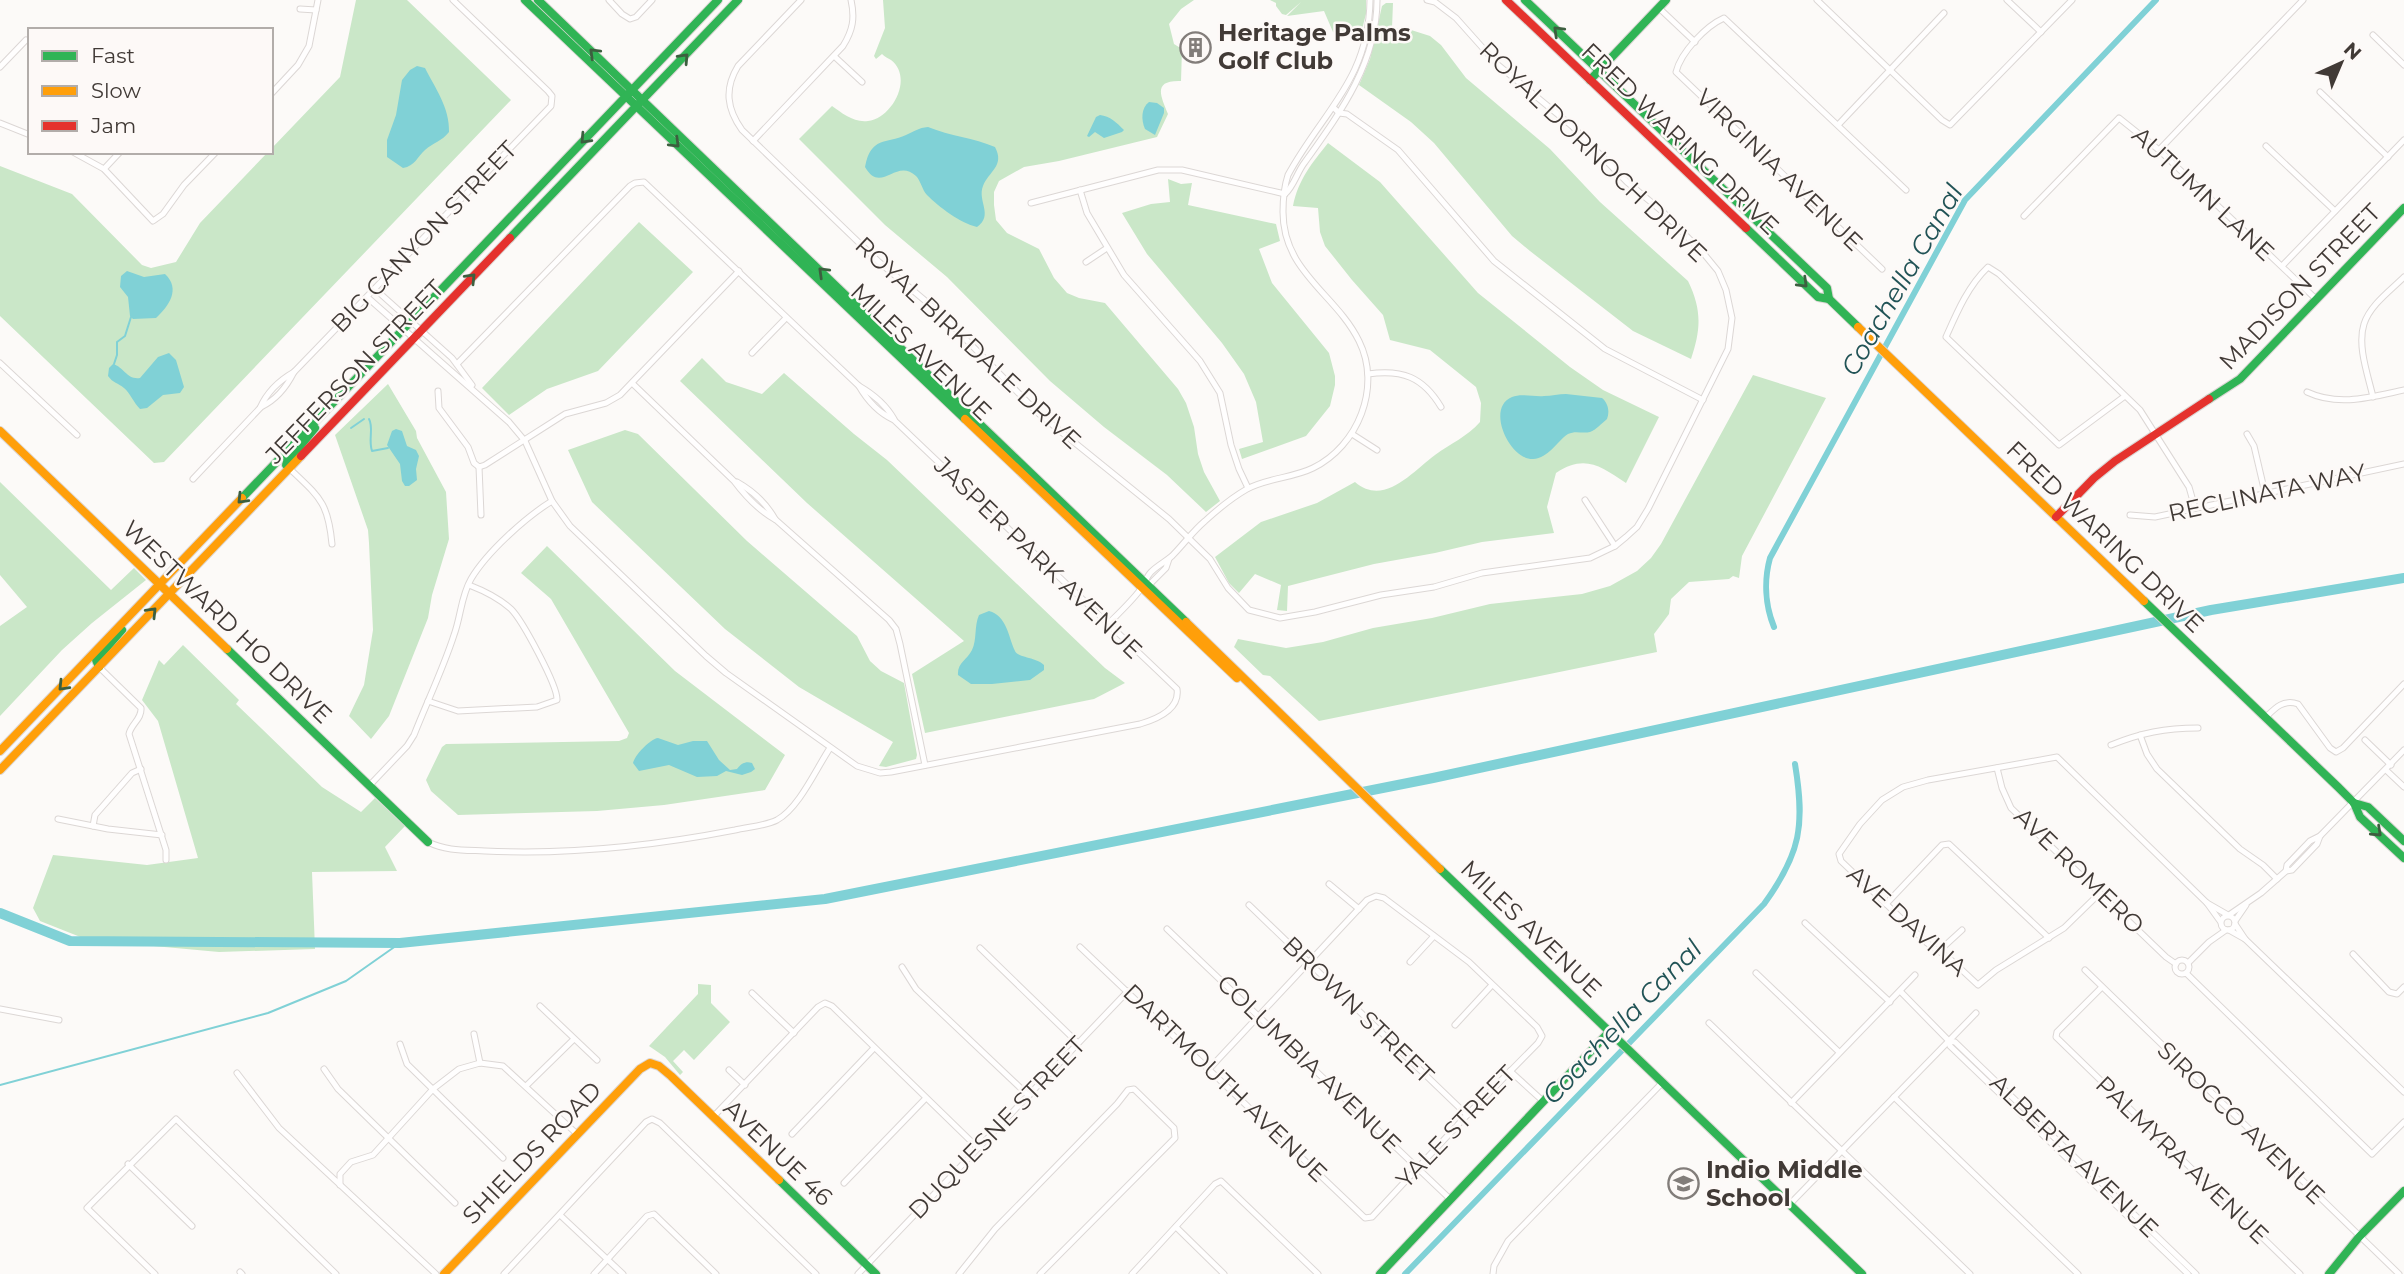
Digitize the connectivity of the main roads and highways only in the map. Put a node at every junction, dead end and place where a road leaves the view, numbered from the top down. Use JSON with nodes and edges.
{"nodes":[{"id":1,"x":524,"y":0,"type":"edge"},
{"id":2,"x":538,"y":0,"type":"edge"},
{"id":3,"x":718,"y":0,"type":"edge"},
{"id":4,"x":738,"y":0,"type":"edge"},
{"id":5,"x":1506,"y":0,"type":"edge"},
{"id":6,"x":1525,"y":0,"type":"edge"},
{"id":7,"x":1666,"y":0,"type":"edge"},
{"id":8,"x":1600,"y":71,"type":"junction"},
{"id":9,"x":1590,"y":80,"type":"junction"},
{"id":10,"x":628,"y":93,"type":"junction"},
{"id":11,"x":640,"y":104,"type":"junction"},
{"id":12,"x":2404,"y":208,"type":"edge"},
{"id":13,"x":1829,"y":299,"type":"junction"},
{"id":14,"x":330,"y":407,"type":"junction"},
{"id":15,"x":0,"y":431,"type":"edge"},
{"id":16,"x":289,"y":468,"type":"junction"},
{"id":17,"x":2056,"y":517,"type":"junction"},
{"id":18,"x":161,"y":583,"type":"junction"},
{"id":19,"x":170,"y":593,"type":"junction"},
{"id":20,"x":130,"y":616,"type":"junction"},
{"id":21,"x":99,"y":667,"type":"junction"},
{"id":22,"x":0,"y":751,"type":"edge"},
{"id":23,"x":0,"y":770,"type":"edge"},
{"id":24,"x":2354,"y":803,"type":"junction"},
{"id":25,"x":2404,"y":841,"type":"edge"},
{"id":26,"x":428,"y":842,"type":"road end"},
{"id":27,"x":2404,"y":858,"type":"edge"},
{"id":28,"x":1609,"y":1032,"type":"junction"},
{"id":29,"x":650,"y":1063,"type":"joint"},
{"id":30,"x":2404,"y":1191,"type":"edge"},
{"id":31,"x":1859,"y":1273,"type":"edge"},
{"id":32,"x":444,"y":1274,"type":"edge"},
{"id":33,"x":876,"y":1274,"type":"edge"},
{"id":34,"x":1380,"y":1274,"type":"edge"},
{"id":35,"x":2329,"y":1274,"type":"edge"}],
"edges":[{"from":1,"to":10,"type":"main road","name":"MILES AVENUE"},
{"from":10,"to":2,"type":"main road","name":"MILES AVENUE","one_way":true},
{"from":3,"to":10,"type":"main road","name":"JEFFERSON STREET"},
{"from":11,"to":4,"type":"main road","name":"JEFFERSON STREET","one_way":true},
{"from":5,"to":9,"type":"main road","name":"FRED WARING DRIVE"},
{"from":8,"to":6,"type":"main road","name":"FRED WARING DRIVE","one_way":true},
{"from":7,"to":8,"type":"main road"},
{"from":8,"to":9,"type":"main road"},
{"from":8,"to":13,"type":"main road","name":"FRED WARING DRIVE"},
{"from":9,"to":13,"type":"main road","name":"FRED WARING DRIVE","one_way":true},
{"from":10,"to":11,"type":"main road","name":"MILES AVENUE"},
{"from":10,"to":14,"type":"main road","name":"JEFFERSON STREET","one_way":true},
{"from":16,"to":11,"type":"main road","name":"JEFFERSON STREET","one_way":true},
{"from":11,"to":28,"type":"main road","name":"MILES AVENUE"},
{"from":12,"to":17,"type":"main road","name":"MADISON STREET"},
{"from":13,"to":17,"type":"main road","name":"FRED WARING DRIVE"},
{"from":14,"to":16,"type":"main road"},
{"from":14,"to":18,"type":"main road","name":"JEFFERSON STREET","one_way":true},
{"from":15,"to":18,"type":"main road","name":"WESTWARD HO DRIVE"},
{"from":16,"to":19,"type":"main road","name":"JEFFERSON STREET"},
{"from":17,"to":24,"type":"main road","name":"FRED WARING DRIVE"},
{"from":18,"to":19,"type":"main road","name":"WESTWARD HO DRIVE"},
{"from":18,"to":20,"type":"main road","name":"JEFFERSON STREET"},
{"from":21,"to":19,"type":"main road","name":"JEFFERSON STREET","one_way":true},
{"from":19,"to":26,"type":"main road","name":"WESTWARD HO DRIVE"},
{"from":20,"to":21,"type":"main road"},
{"from":20,"to":22,"type":"main road","name":"JEFFERSON STREET","one_way":true},
{"from":21,"to":23,"type":"main road","name":"JEFFERSON STREET"},
{"from":24,"to":25,"type":"main road","name":"FRED WARING DRIVE"},
{"from":24,"to":27,"type":"main road","name":"FRED WARING DRIVE","one_way":true},
{"from":28,"to":31,"type":"main road","name":"MILES AVENUE"},
{"from":28,"to":34,"type":"main road"},
{"from":29,"to":32,"type":"main road","name":"SHIELDS ROAD"},
{"from":29,"to":33,"type":"main road","name":"AVENUE 46"},
{"from":30,"to":35,"type":"main road"}]}
